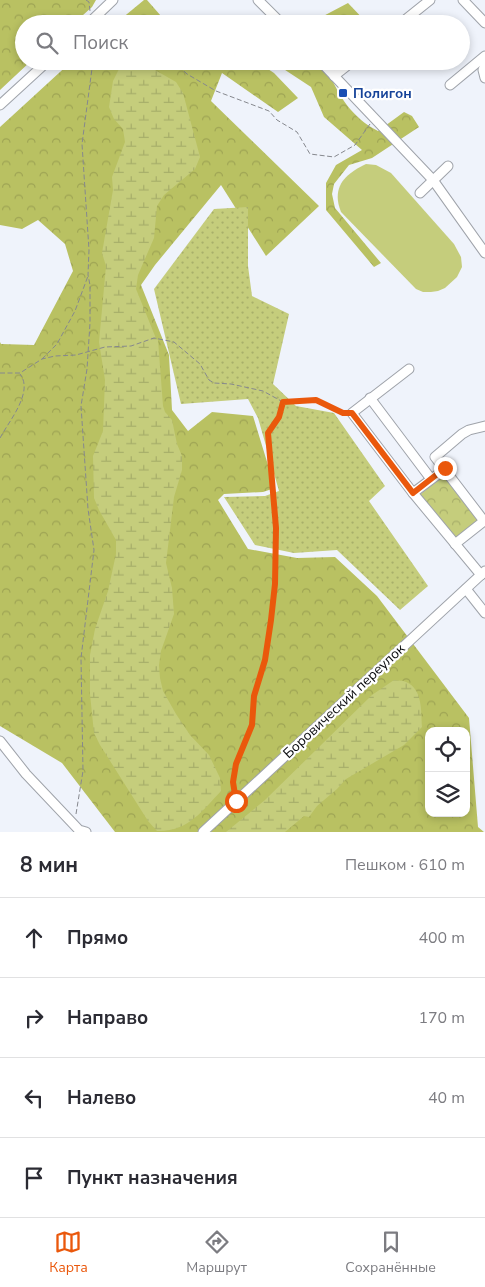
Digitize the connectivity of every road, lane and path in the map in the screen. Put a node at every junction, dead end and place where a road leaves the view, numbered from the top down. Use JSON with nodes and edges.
{"nodes":[{"id":1,"x":113,"y":0,"type":"edge"},
{"id":2,"x":258,"y":0,"type":"edge"},
{"id":3,"x":429,"y":0,"type":"edge"},
{"id":4,"x":463,"y":0,"type":"edge"},
{"id":5,"x":97,"y":15,"type":"edge"},
{"id":6,"x":273,"y":15,"type":"edge"},
{"id":7,"x":411,"y":15,"type":"edge"},
{"id":8,"x":485,"y":23,"type":"edge"},
{"id":9,"x":485,"y":56,"type":"edge"},
{"id":10,"x":485,"y":64,"type":"edge"},
{"id":11,"x":470,"y":68,"type":"edge"},
{"id":12,"x":38,"y":70,"type":"edge"},
{"id":13,"x":92,"y":70,"type":"edge"},
{"id":14,"x":183,"y":70,"type":"edge"},
{"id":15,"x":328,"y":70,"type":"edge"},
{"id":16,"x":342,"y":70,"type":"edge"},
{"id":17,"x":468,"y":70,"type":"edge"},
{"id":18,"x":334,"y":76,"type":"junction"},
{"id":19,"x":485,"y":78,"type":"edge"},
{"id":20,"x":450,"y":85,"type":"dead end"},
{"id":21,"x":0,"y":105,"type":"edge"},
{"id":22,"x":374,"y":118,"type":"junction"},
{"id":23,"x":448,"y":166,"type":"dead end"},
{"id":24,"x":433,"y":180,"type":"junction"},
{"id":25,"x":420,"y":193,"type":"dead end"},
{"id":26,"x":485,"y":253,"type":"edge"},
{"id":27,"x":88,"y":275,"type":"junction"},
{"id":28,"x":88,"y":352,"type":"junction"},
{"id":29,"x":42,"y":359,"type":"junction"},
{"id":30,"x":409,"y":369,"type":"dead end"},
{"id":31,"x":0,"y":372,"type":"edge"},
{"id":32,"x":20,"y":373,"type":"junction"},
{"id":33,"x":370,"y":398,"type":"junction"},
{"id":34,"x":283,"y":402,"type":"junction"},
{"id":35,"x":352,"y":413,"type":"junction"},
{"id":36,"x":485,"y":426,"type":"edge"},
{"id":37,"x":0,"y":438,"type":"edge"},
{"id":38,"x":445,"y":468,"type":"junction"},
{"id":39,"x":431,"y":479,"type":"junction"},
{"id":40,"x":413,"y":493,"type":"junction"},
{"id":41,"x":455,"y":544,"type":"junction"},
{"id":42,"x":483,"y":573,"type":"edge"},
{"id":43,"x":466,"y":589,"type":"junction"},
{"id":44,"x":485,"y":613,"type":"edge"},
{"id":45,"x":0,"y":741,"type":"edge"},
{"id":46,"x":236,"y":801,"type":"junction"},
{"id":47,"x":79,"y":830,"type":"edge"},
{"id":48,"x":202,"y":832,"type":"edge"}],
"edges":[{"from":1,"to":5,"type":"street"},
{"from":2,"to":6,"type":"street"},
{"from":3,"to":7,"type":"street"},
{"from":4,"to":8,"type":"street"},
{"from":9,"to":11,"type":"street"},
{"from":10,"to":19,"type":"street"},
{"from":12,"to":21,"type":"street"},
{"from":13,"to":27,"type":"path"},
{"from":14,"to":22,"type":"path"},
{"from":15,"to":18,"type":"street"},
{"from":16,"to":18,"type":"street"},
{"from":17,"to":20,"type":"street"},
{"from":18,"to":22,"type":"street"},
{"from":22,"to":24,"type":"street"},
{"from":23,"to":24,"type":"street"},
{"from":24,"to":25,"type":"street"},
{"from":24,"to":26,"type":"street"},
{"from":27,"to":28,"type":"path"},
{"from":27,"to":29,"type":"path"},
{"from":28,"to":29,"type":"path"},
{"from":28,"to":34,"type":"path"},
{"from":28,"to":47,"type":"path"},
{"from":29,"to":32,"type":"path"},
{"from":30,"to":33,"type":"street"},
{"from":31,"to":32,"type":"path"},
{"from":32,"to":37,"type":"path"},
{"from":33,"to":35,"type":"street"},
{"from":33,"to":39,"type":"street"},
{"from":34,"to":35,"type":"path"},
{"from":34,"to":46,"type":"path"},
{"from":35,"to":40,"type":"street"},
{"from":36,"to":38,"type":"street"},
{"from":38,"to":39,"type":"street"},
{"from":38,"to":41,"type":"street"},
{"from":39,"to":40,"type":"street"},
{"from":40,"to":41,"type":"street"},
{"from":41,"to":42,"type":"street"},
{"from":42,"to":43,"type":"street","name":"Боровический переулок"},
{"from":43,"to":44,"type":"street"},
{"from":43,"to":46,"type":"street","name":"Боровический переулок"},
{"from":45,"to":47,"type":"street"},
{"from":46,"to":48,"type":"street","name":"Боровический переулок"}]}
